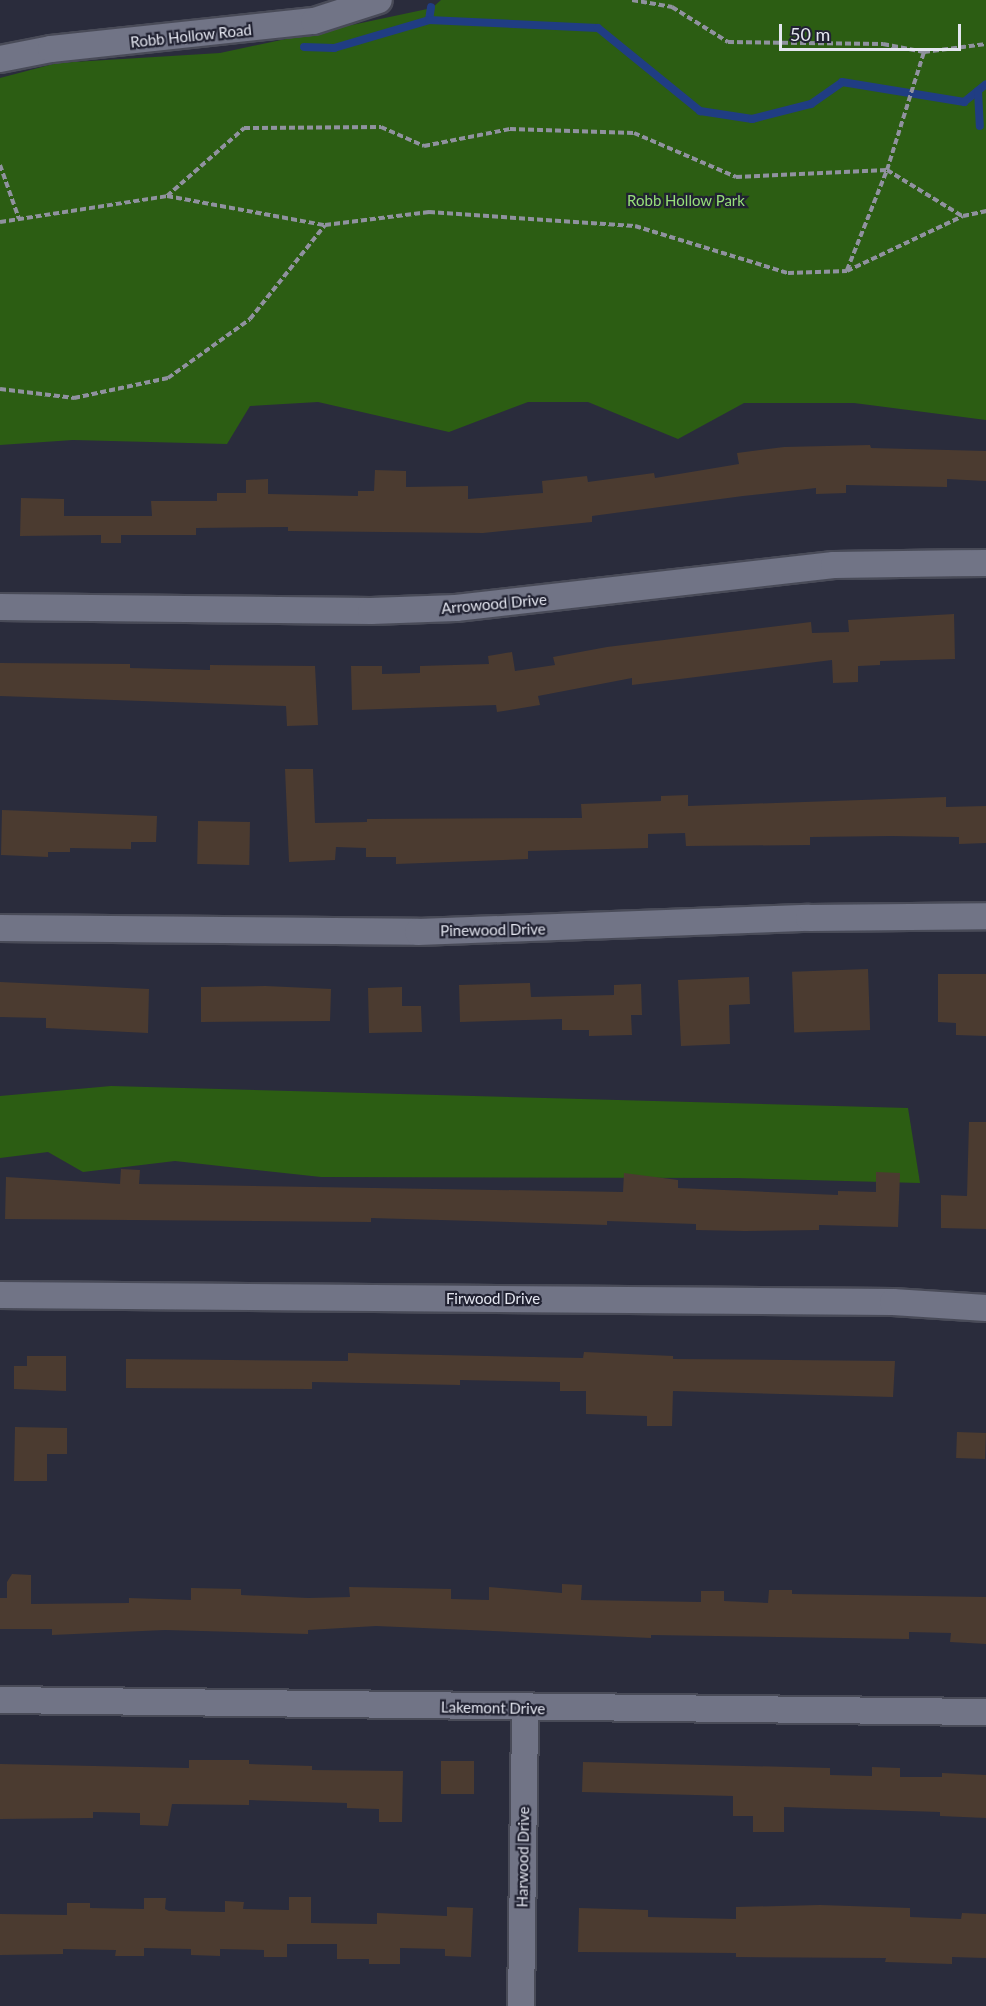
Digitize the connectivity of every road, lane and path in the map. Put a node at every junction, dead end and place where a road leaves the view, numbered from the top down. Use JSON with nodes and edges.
{"nodes":[{"id":1,"x":379,"y":0,"type":"edge"},
{"id":2,"x":632,"y":0,"type":"edge"},
{"id":3,"x":986,"y":44,"type":"edge"},
{"id":4,"x":924,"y":52,"type":"junction"},
{"id":5,"x":0,"y":59,"type":"edge"},
{"id":6,"x":0,"y":165,"type":"edge"},
{"id":7,"x":887,"y":170,"type":"junction"},
{"id":8,"x":167,"y":196,"type":"junction"},
{"id":9,"x":986,"y":211,"type":"edge"},
{"id":10,"x":963,"y":216,"type":"junction"},
{"id":11,"x":19,"y":219,"type":"junction"},
{"id":12,"x":0,"y":222,"type":"edge"},
{"id":13,"x":325,"y":225,"type":"junction"},
{"id":14,"x":847,"y":271,"type":"junction"},
{"id":15,"x":0,"y":389,"type":"edge"},
{"id":16,"x":986,"y":563,"type":"edge"},
{"id":17,"x":0,"y":607,"type":"edge"},
{"id":18,"x":986,"y":916,"type":"edge"},
{"id":19,"x":0,"y":928,"type":"edge"},
{"id":20,"x":0,"y":1295,"type":"edge"},
{"id":21,"x":986,"y":1308,"type":"edge"},
{"id":22,"x":0,"y":1700,"type":"edge"},
{"id":23,"x":525,"y":1708,"type":"junction"},
{"id":24,"x":986,"y":1712,"type":"edge"},
{"id":25,"x":521,"y":2006,"type":"edge"}],
"edges":[{"from":1,"to":5,"type":"street","name":"Robb Hollow Road"},
{"from":2,"to":4,"type":"path"},
{"from":3,"to":4,"type":"path"},
{"from":4,"to":7,"type":"path"},
{"from":6,"to":11,"type":"path"},
{"from":7,"to":8,"type":"path"},
{"from":7,"to":10,"type":"path"},
{"from":7,"to":14,"type":"path"},
{"from":8,"to":11,"type":"path"},
{"from":8,"to":13,"type":"path"},
{"from":9,"to":10,"type":"path"},
{"from":10,"to":14,"type":"path"},
{"from":11,"to":12,"type":"path"},
{"from":13,"to":14,"type":"path"},
{"from":13,"to":15,"type":"path"},
{"from":16,"to":17,"type":"street","name":"Arrowood Drive"},
{"from":18,"to":19,"type":"street","name":"Pinewood Drive"},
{"from":20,"to":21,"type":"street","name":"Firwood Drive"},
{"from":22,"to":23,"type":"street","name":"Lakemont Drive"},
{"from":23,"to":24,"type":"street","name":"Lakemont Drive"},
{"from":23,"to":25,"type":"street","name":"Harwood Drive"}]}
